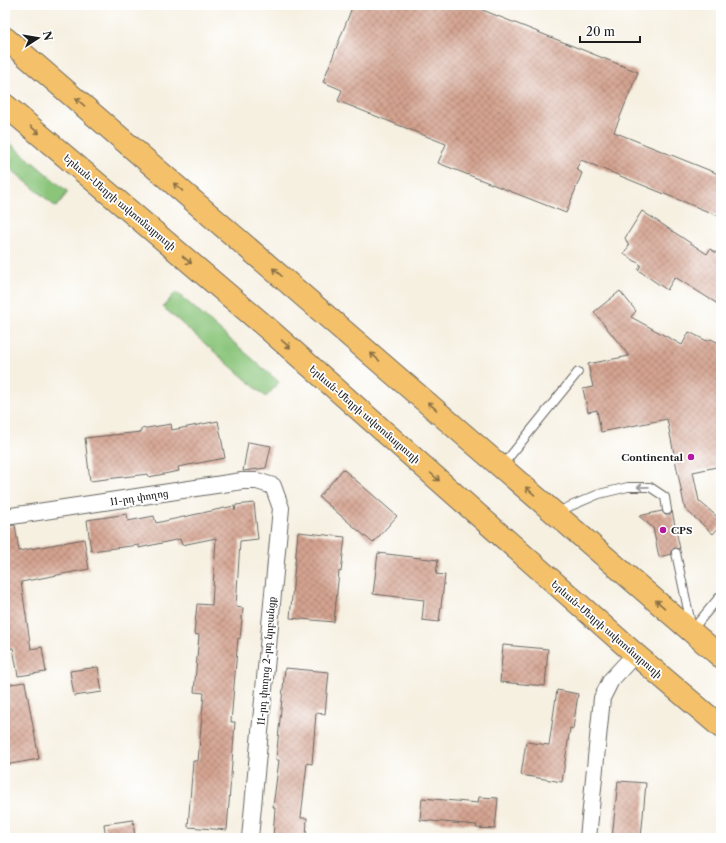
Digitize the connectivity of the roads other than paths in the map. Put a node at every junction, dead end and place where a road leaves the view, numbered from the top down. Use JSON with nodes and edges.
{"nodes":[{"id":1,"x":5,"y":38,"type":"edge"},
{"id":2,"x":5,"y":105,"type":"edge"},
{"id":3,"x":578,"y":372,"type":"dead end"},
{"id":4,"x":501,"y":467,"type":"junction"},
{"id":5,"x":273,"y":486,"type":"joint"},
{"id":6,"x":667,"y":510,"type":"dead end"},
{"id":7,"x":555,"y":513,"type":"junction"},
{"id":8,"x":5,"y":517,"type":"edge"},
{"id":9,"x":676,"y":553,"type":"dead end"},
{"id":10,"x":721,"y":595,"type":"edge"},
{"id":11,"x":692,"y":631,"type":"junction"},
{"id":12,"x":635,"y":654,"type":"junction"},
{"id":13,"x":721,"y":657,"type":"edge"},
{"id":14,"x":721,"y":727,"type":"edge"},
{"id":15,"x":250,"y":838,"type":"edge"},
{"id":16,"x":588,"y":838,"type":"edge"}],
"edges":[{"from":4,"to":1,"type":"highway","one_way":true},
{"from":2,"to":12,"type":"highway","name":"Երևան-Մեղրի ավտոմայրուղի","one_way":true},
{"from":3,"to":4,"type":"lane"},
{"from":7,"to":4,"type":"highway","one_way":true},
{"from":5,"to":8,"type":"street","name":"11-րդ փողոց"},
{"from":5,"to":15,"type":"street","name":"11-րդ փողոց 2-րդ նրբանցք"},
{"from":6,"to":7,"type":"lane","one_way":true},
{"from":11,"to":7,"type":"highway","one_way":true},
{"from":9,"to":11,"type":"lane"},
{"from":10,"to":11,"type":"lane"},
{"from":11,"to":13,"type":"highway"},
{"from":12,"to":14,"type":"highway","name":"Երևան-Մեղրի ավտոմայրուղի"},
{"from":12,"to":16,"type":"street"}]}
